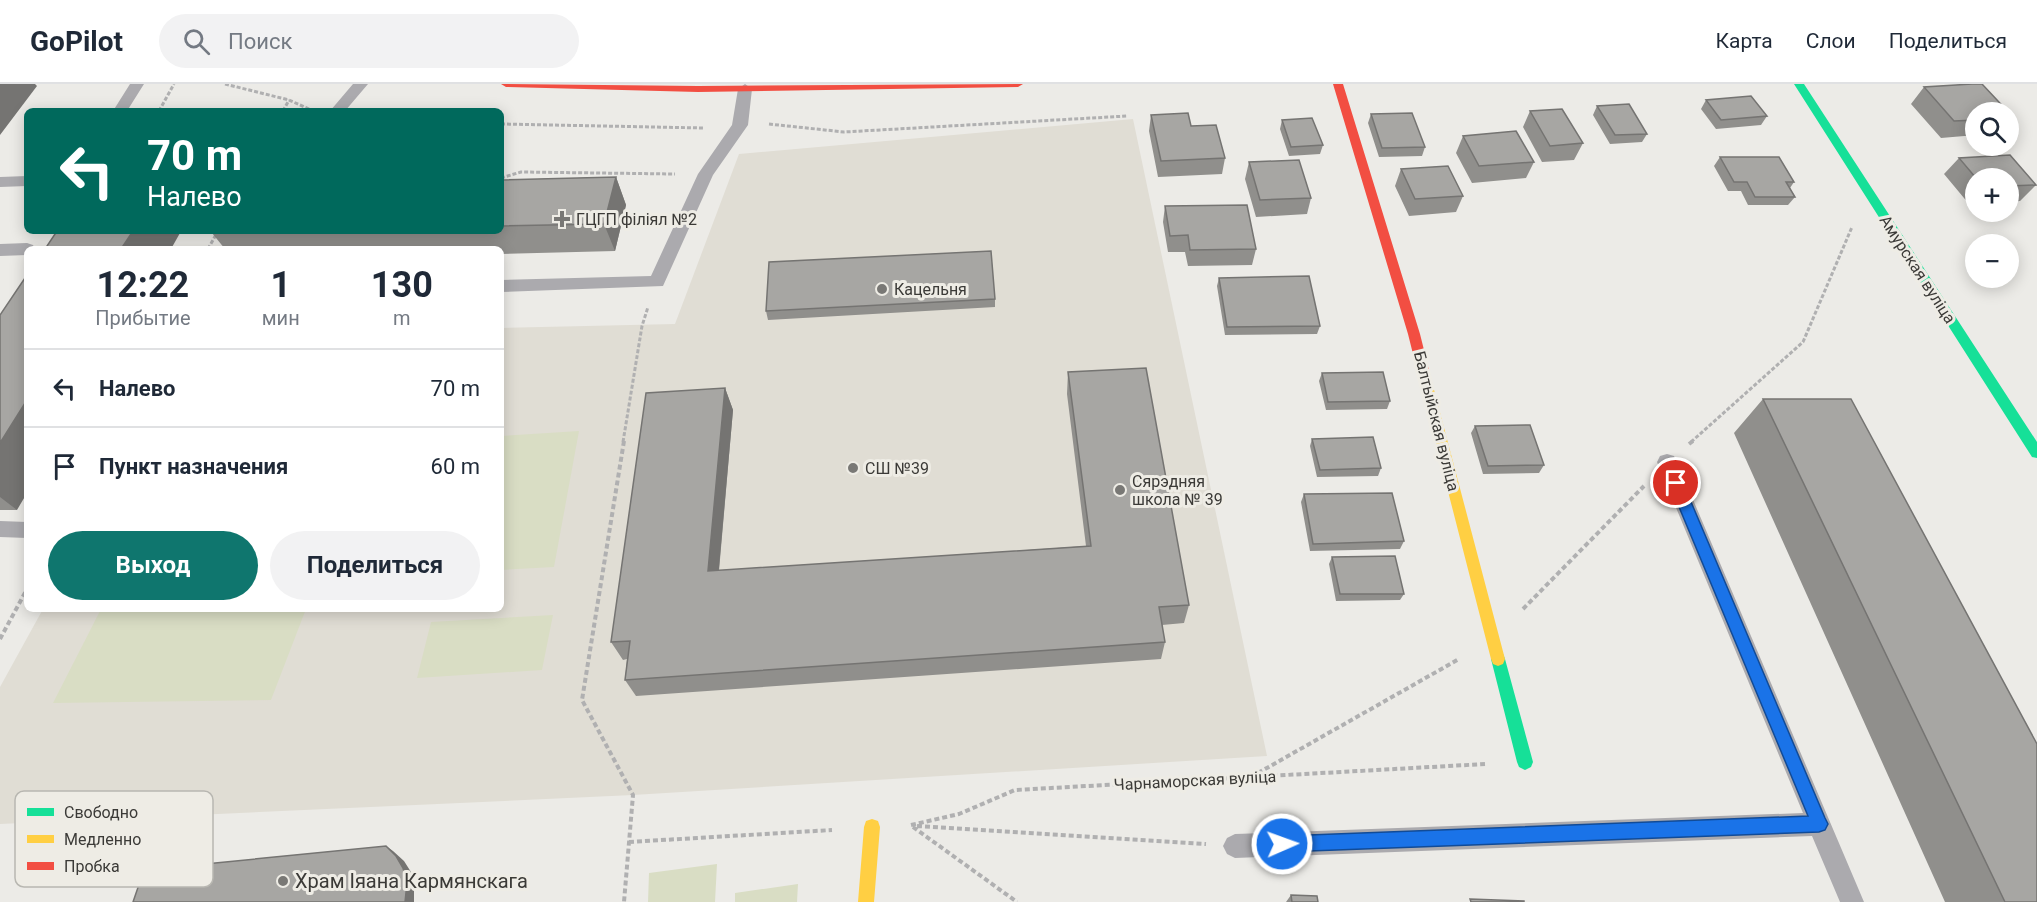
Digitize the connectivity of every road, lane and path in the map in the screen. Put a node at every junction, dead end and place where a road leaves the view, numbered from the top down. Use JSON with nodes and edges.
{"nodes":[{"id":1,"x":137,"y":84,"type":"edge"},
{"id":2,"x":174,"y":84,"type":"edge"},
{"id":3,"x":225,"y":84,"type":"edge"},
{"id":4,"x":361,"y":84,"type":"edge"},
{"id":5,"x":506,"y":84,"type":"edge"},
{"id":6,"x":1018,"y":84,"type":"edge"},
{"id":7,"x":1338,"y":84,"type":"edge"},
{"id":8,"x":1799,"y":84,"type":"edge"},
{"id":9,"x":234,"y":85,"type":"edge"},
{"id":10,"x":851,"y":86,"type":"edge"},
{"id":11,"x":745,"y":89,"type":"junction"},
{"id":12,"x":289,"y":100,"type":"junction"},
{"id":13,"x":122,"y":108,"type":"edge"},
{"id":14,"x":161,"y":108,"type":"edge"},
{"id":15,"x":285,"y":108,"type":"edge"},
{"id":16,"x":308,"y":108,"type":"edge"},
{"id":17,"x":341,"y":108,"type":"edge"},
{"id":18,"x":1127,"y":116,"type":"dead end"},
{"id":19,"x":504,"y":124,"type":"edge"},
{"id":20,"x":740,"y":125,"type":"junction"},
{"id":21,"x":702,"y":129,"type":"junction"},
{"id":22,"x":698,"y":138,"type":"dead end"},
{"id":23,"x":706,"y":174,"type":"junction"},
{"id":24,"x":504,"y":177,"type":"edge"},
{"id":25,"x":24,"y":181,"type":"edge"},
{"id":26,"x":0,"y":182,"type":"edge"},
{"id":27,"x":1880,"y":209,"type":"junction"},
{"id":28,"x":24,"y":249,"type":"edge"},
{"id":29,"x":0,"y":250,"type":"edge"},
{"id":30,"x":657,"y":282,"type":"junction"},
{"id":31,"x":504,"y":286,"type":"edge"},
{"id":32,"x":2037,"y":453,"type":"edge"},
{"id":33,"x":1667,"y":462,"type":"junction"},
{"id":34,"x":0,"y":529,"type":"edge"},
{"id":35,"x":24,"y":530,"type":"edge"},
{"id":36,"x":24,"y":595,"type":"edge"},
{"id":37,"x":0,"y":639,"type":"edge"},
{"id":38,"x":1493,"y":640,"type":"junction"},
{"id":39,"x":1525,"y":762,"type":"joint"},
{"id":40,"x":1250,"y":777,"type":"junction"},
{"id":41,"x":1819,"y":824,"type":"junction"},
{"id":42,"x":910,"y":825,"type":"junction"},
{"id":43,"x":872,"y":827,"type":"junction"},
{"id":44,"x":629,"y":842,"type":"junction"},
{"id":45,"x":1235,"y":846,"type":"joint"},
{"id":46,"x":624,"y":902,"type":"edge"},
{"id":47,"x":866,"y":902,"type":"edge"},
{"id":48,"x":1017,"y":902,"type":"edge"},
{"id":49,"x":1852,"y":902,"type":"edge"}],
"edges":[{"from":1,"to":13,"type":"lane"},
{"from":2,"to":14,"type":"path"},
{"from":3,"to":9,"type":"path"},
{"from":4,"to":17,"type":"lane"},
{"from":5,"to":11,"type":"street"},
{"from":6,"to":10,"type":"street"},
{"from":7,"to":38,"type":"street","name":"Балтыйская вуліца"},
{"from":8,"to":27,"type":"street","name":"Амурская вуліца"},
{"from":9,"to":12,"type":"path"},
{"from":10,"to":11,"type":"street"},
{"from":11,"to":20,"type":"lane"},
{"from":12,"to":15,"type":"path"},
{"from":12,"to":16,"type":"path"},
{"from":18,"to":20,"type":"path"},
{"from":19,"to":21,"type":"path"},
{"from":20,"to":21,"type":"path"},
{"from":20,"to":23,"type":"lane"},
{"from":21,"to":22,"type":"path"},
{"from":23,"to":24,"type":"path"},
{"from":23,"to":30,"type":"lane"},
{"from":25,"to":26,"type":"lane"},
{"from":27,"to":32,"type":"street","name":"Амурская вуліца"},
{"from":27,"to":33,"type":"path"},
{"from":28,"to":29,"type":"lane"},
{"from":30,"to":31,"type":"lane"},
{"from":30,"to":44,"type":"path"},
{"from":33,"to":38,"type":"path"},
{"from":33,"to":41,"type":"lane"},
{"from":34,"to":35,"type":"lane"},
{"from":36,"to":37,"type":"path"},
{"from":38,"to":39,"type":"street","name":"Балтыйская вуліца"},
{"from":38,"to":40,"type":"path"},
{"from":39,"to":40,"type":"path","name":"Чарнаморская вуліца"},
{"from":40,"to":42,"type":"path","name":"Чарнаморская вуліца"},
{"from":41,"to":45,"type":"lane"},
{"from":41,"to":49,"type":"lane"},
{"from":42,"to":43,"type":"path","name":"Чарнаморская вуліца"},
{"from":42,"to":45,"type":"path"},
{"from":42,"to":48,"type":"path"},
{"from":43,"to":44,"type":"path","name":"Чарнаморская вуліца"},
{"from":43,"to":47,"type":"street"},
{"from":44,"to":46,"type":"path"}]}
